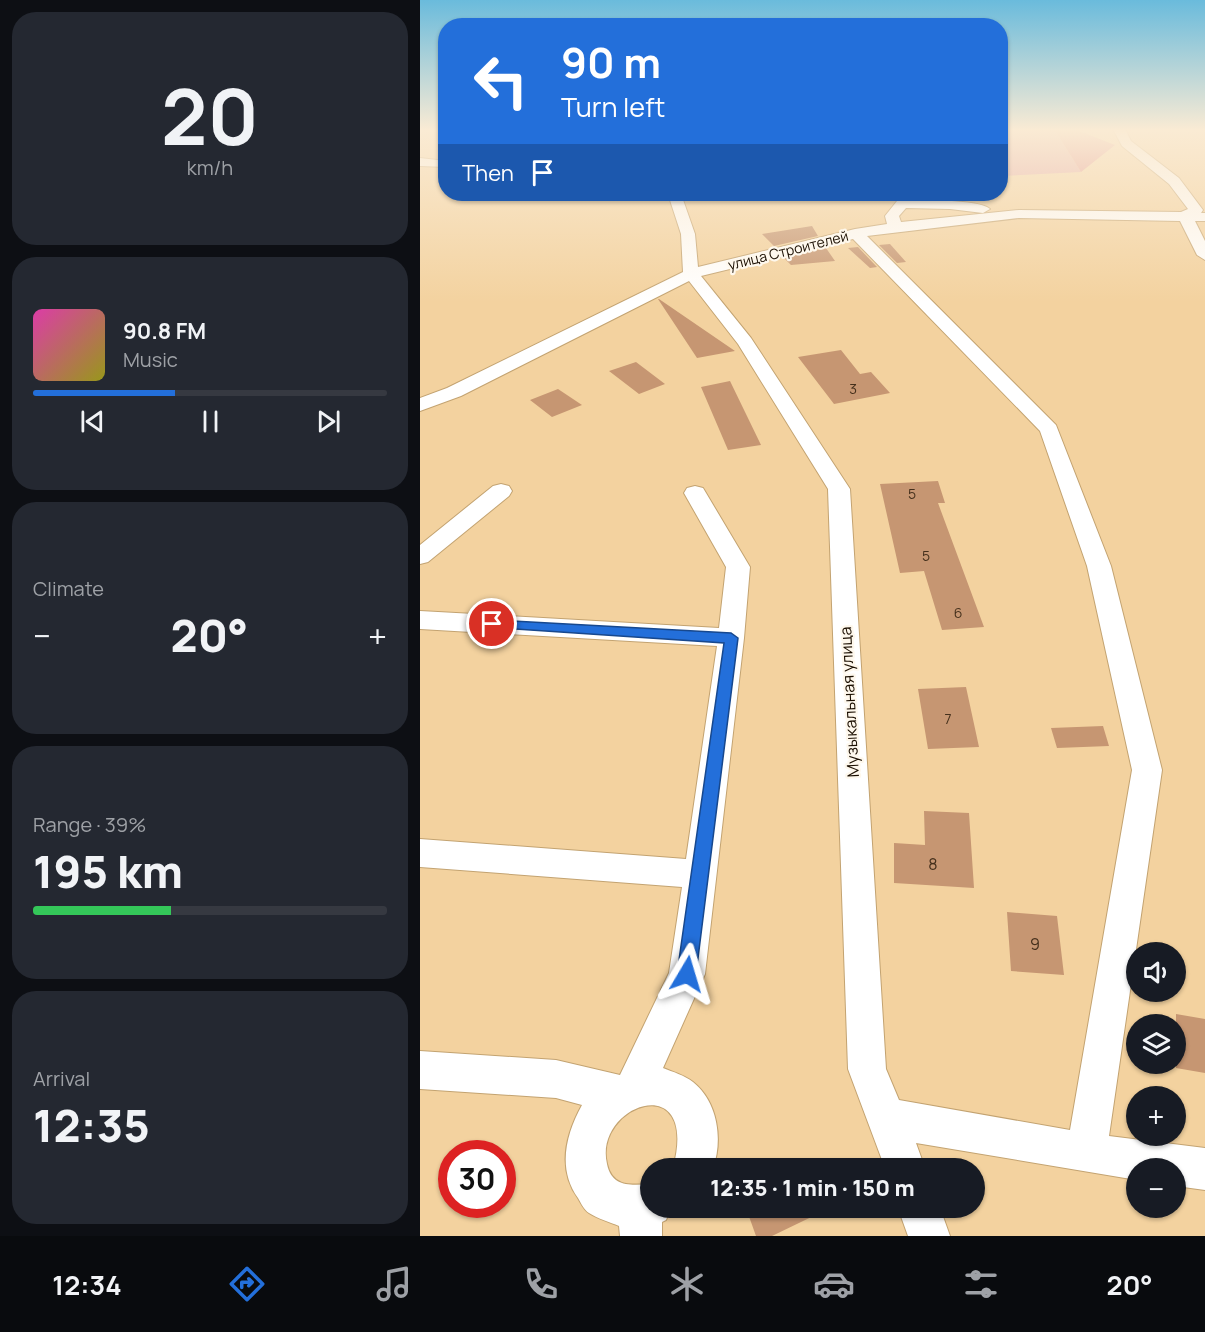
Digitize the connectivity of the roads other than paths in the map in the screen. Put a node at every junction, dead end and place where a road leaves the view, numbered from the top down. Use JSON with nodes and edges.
{"nodes":[{"id":1,"x":1178,"y":187,"type":"edge"},
{"id":2,"x":676,"y":201,"type":"edge"},
{"id":3,"x":1019,"y":214,"type":"junction"},
{"id":4,"x":1185,"y":216,"type":"junction"},
{"id":5,"x":1205,"y":217,"type":"edge"},
{"id":6,"x":895,"y":227,"type":"junction"},
{"id":7,"x":855,"y":234,"type":"junction"},
{"id":8,"x":1205,"y":255,"type":"edge"},
{"id":9,"x":691,"y":274,"type":"junction"},
{"id":10,"x":420,"y":405,"type":"edge"},
{"id":11,"x":501,"y":491,"type":"dead end"},
{"id":12,"x":695,"y":493,"type":"dead end"},
{"id":13,"x":420,"y":558,"type":"edge"},
{"id":14,"x":420,"y":620,"type":"edge"},
{"id":15,"x":731,"y":638,"type":"junction"},
{"id":16,"x":420,"y":853,"type":"edge"},
{"id":17,"x":699,"y":874,"type":"junction"},
{"id":18,"x":420,"y":1070,"type":"edge"},
{"id":19,"x":625,"y":1091,"type":"junction"},
{"id":20,"x":886,"y":1118,"type":"junction"},
{"id":21,"x":1086,"y":1153,"type":"junction"},
{"id":22,"x":697,"y":1158,"type":"edge"},
{"id":23,"x":901,"y":1158,"type":"edge"},
{"id":24,"x":1205,"y":1170,"type":"edge"},
{"id":25,"x":640,"y":1215,"type":"edge"},
{"id":26,"x":923,"y":1218,"type":"edge"},
{"id":27,"x":929,"y":1236,"type":"edge"}],
"edges":[{"from":1,"to":4,"type":"street"},
{"from":2,"to":9,"type":"street"},
{"from":3,"to":4,"type":"street","name":"улица Строителей"},
{"from":3,"to":6,"type":"street","name":"улица Строителей"},
{"from":3,"to":6,"type":"street"},
{"from":4,"to":5,"type":"street","name":"улица Строителей"},
{"from":4,"to":8,"type":"street"},
{"from":6,"to":7,"type":"street","name":"улица Строителей"},
{"from":7,"to":9,"type":"street","name":"улица Строителей"},
{"from":7,"to":21,"type":"street"},
{"from":9,"to":10,"type":"street","name":"улица Строителей"},
{"from":9,"to":20,"type":"street","name":"Музыкальная улица"},
{"from":11,"to":13,"type":"street"},
{"from":12,"to":15,"type":"street"},
{"from":14,"to":15,"type":"street"},
{"from":15,"to":17,"type":"street"},
{"from":16,"to":17,"type":"street"},
{"from":17,"to":19,"type":"street"},
{"from":18,"to":19,"type":"street"},
{"from":19,"to":22,"type":"street"},
{"from":19,"to":25,"type":"street"},
{"from":20,"to":21,"type":"street"},
{"from":20,"to":23,"type":"street","name":"Музыкальная улица"},
{"from":21,"to":24,"type":"street"},
{"from":26,"to":27,"type":"street"}]}
